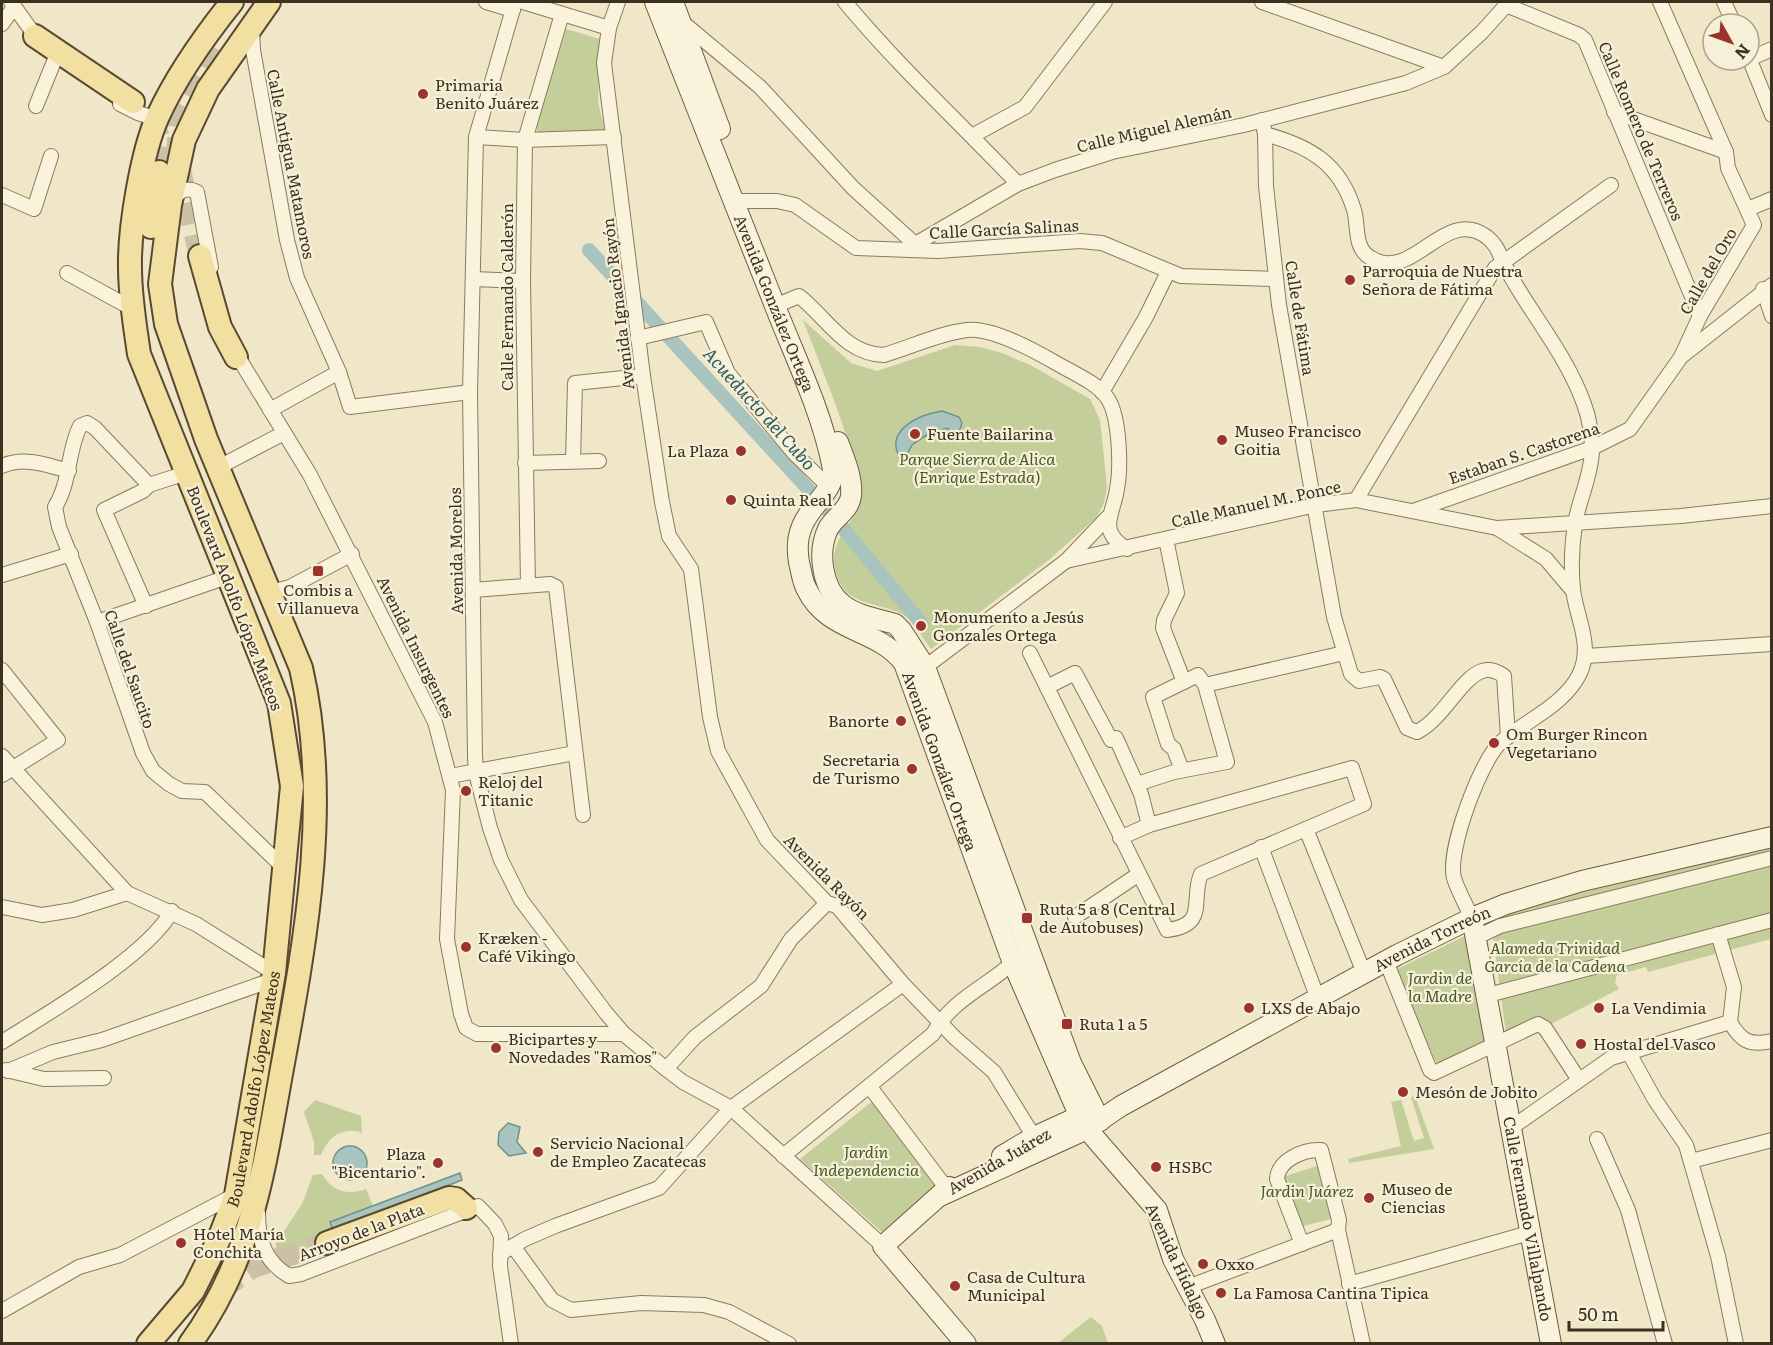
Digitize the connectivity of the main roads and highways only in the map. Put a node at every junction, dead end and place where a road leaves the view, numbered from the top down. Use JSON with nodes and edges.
{"nodes":[{"id":1,"x":232,"y":2,"type":"edge"},
{"id":2,"x":269,"y":2,"type":"edge"},
{"id":3,"x":249,"y":12,"type":"edge"},
{"id":4,"x":35,"y":36,"type":"road end"},
{"id":5,"x":213,"y":47,"type":"tunnel mouth"},
{"id":6,"x":133,"y":102,"type":"tunnel mouth"},
{"id":7,"x":159,"y":172,"type":"tunnel mouth"},
{"id":8,"x":200,"y":256,"type":"tunnel mouth"},
{"id":9,"x":160,"y":271,"type":"junction"},
{"id":10,"x":236,"y":357,"type":"road end"},
{"id":11,"x":292,"y":786,"type":"junction"},
{"id":12,"x":276,"y":1031,"type":"tunnel mouth"},
{"id":13,"x":247,"y":1195,"type":"junction"},
{"id":14,"x":466,"y":1208,"type":"road end"},
{"id":15,"x":327,"y":1243,"type":"tunnel mouth"},
{"id":16,"x":194,"y":1313,"type":"tunnel mouth"},
{"id":17,"x":148,"y":1344,"type":"edge"},
{"id":18,"x":168,"y":1344,"type":"edge"},
{"id":19,"x":190,"y":1344,"type":"edge"}],
"edges":[{"from":1,"to":11,"type":"main road","name":"Boulevard Adolfo López Mateos"},
{"from":2,"to":3,"type":"main road","name":"Boulevard Adolfo López Mateos"},
{"from":3,"to":5,"type":"main road"},
{"from":3,"to":9,"type":"main road","name":"Boulevard Adolfo López Mateos"},
{"from":4,"to":6,"type":"main road"},
{"from":7,"to":9,"type":"main road"},
{"from":8,"to":10,"type":"main road"},
{"from":9,"to":13,"type":"main road","name":"Boulevard Adolfo López Mateos"},
{"from":11,"to":12,"type":"main road"},
{"from":11,"to":13,"type":"main road","name":"Boulevard Adolfo López Mateos"},
{"from":13,"to":17,"type":"main road","name":"Boulevard Adolfo López Mateos"},
{"from":13,"to":19,"type":"main road","name":"Boulevard Adolfo López Mateos"},
{"from":14,"to":15,"type":"main road"},
{"from":16,"to":18,"type":"main road"}]}
